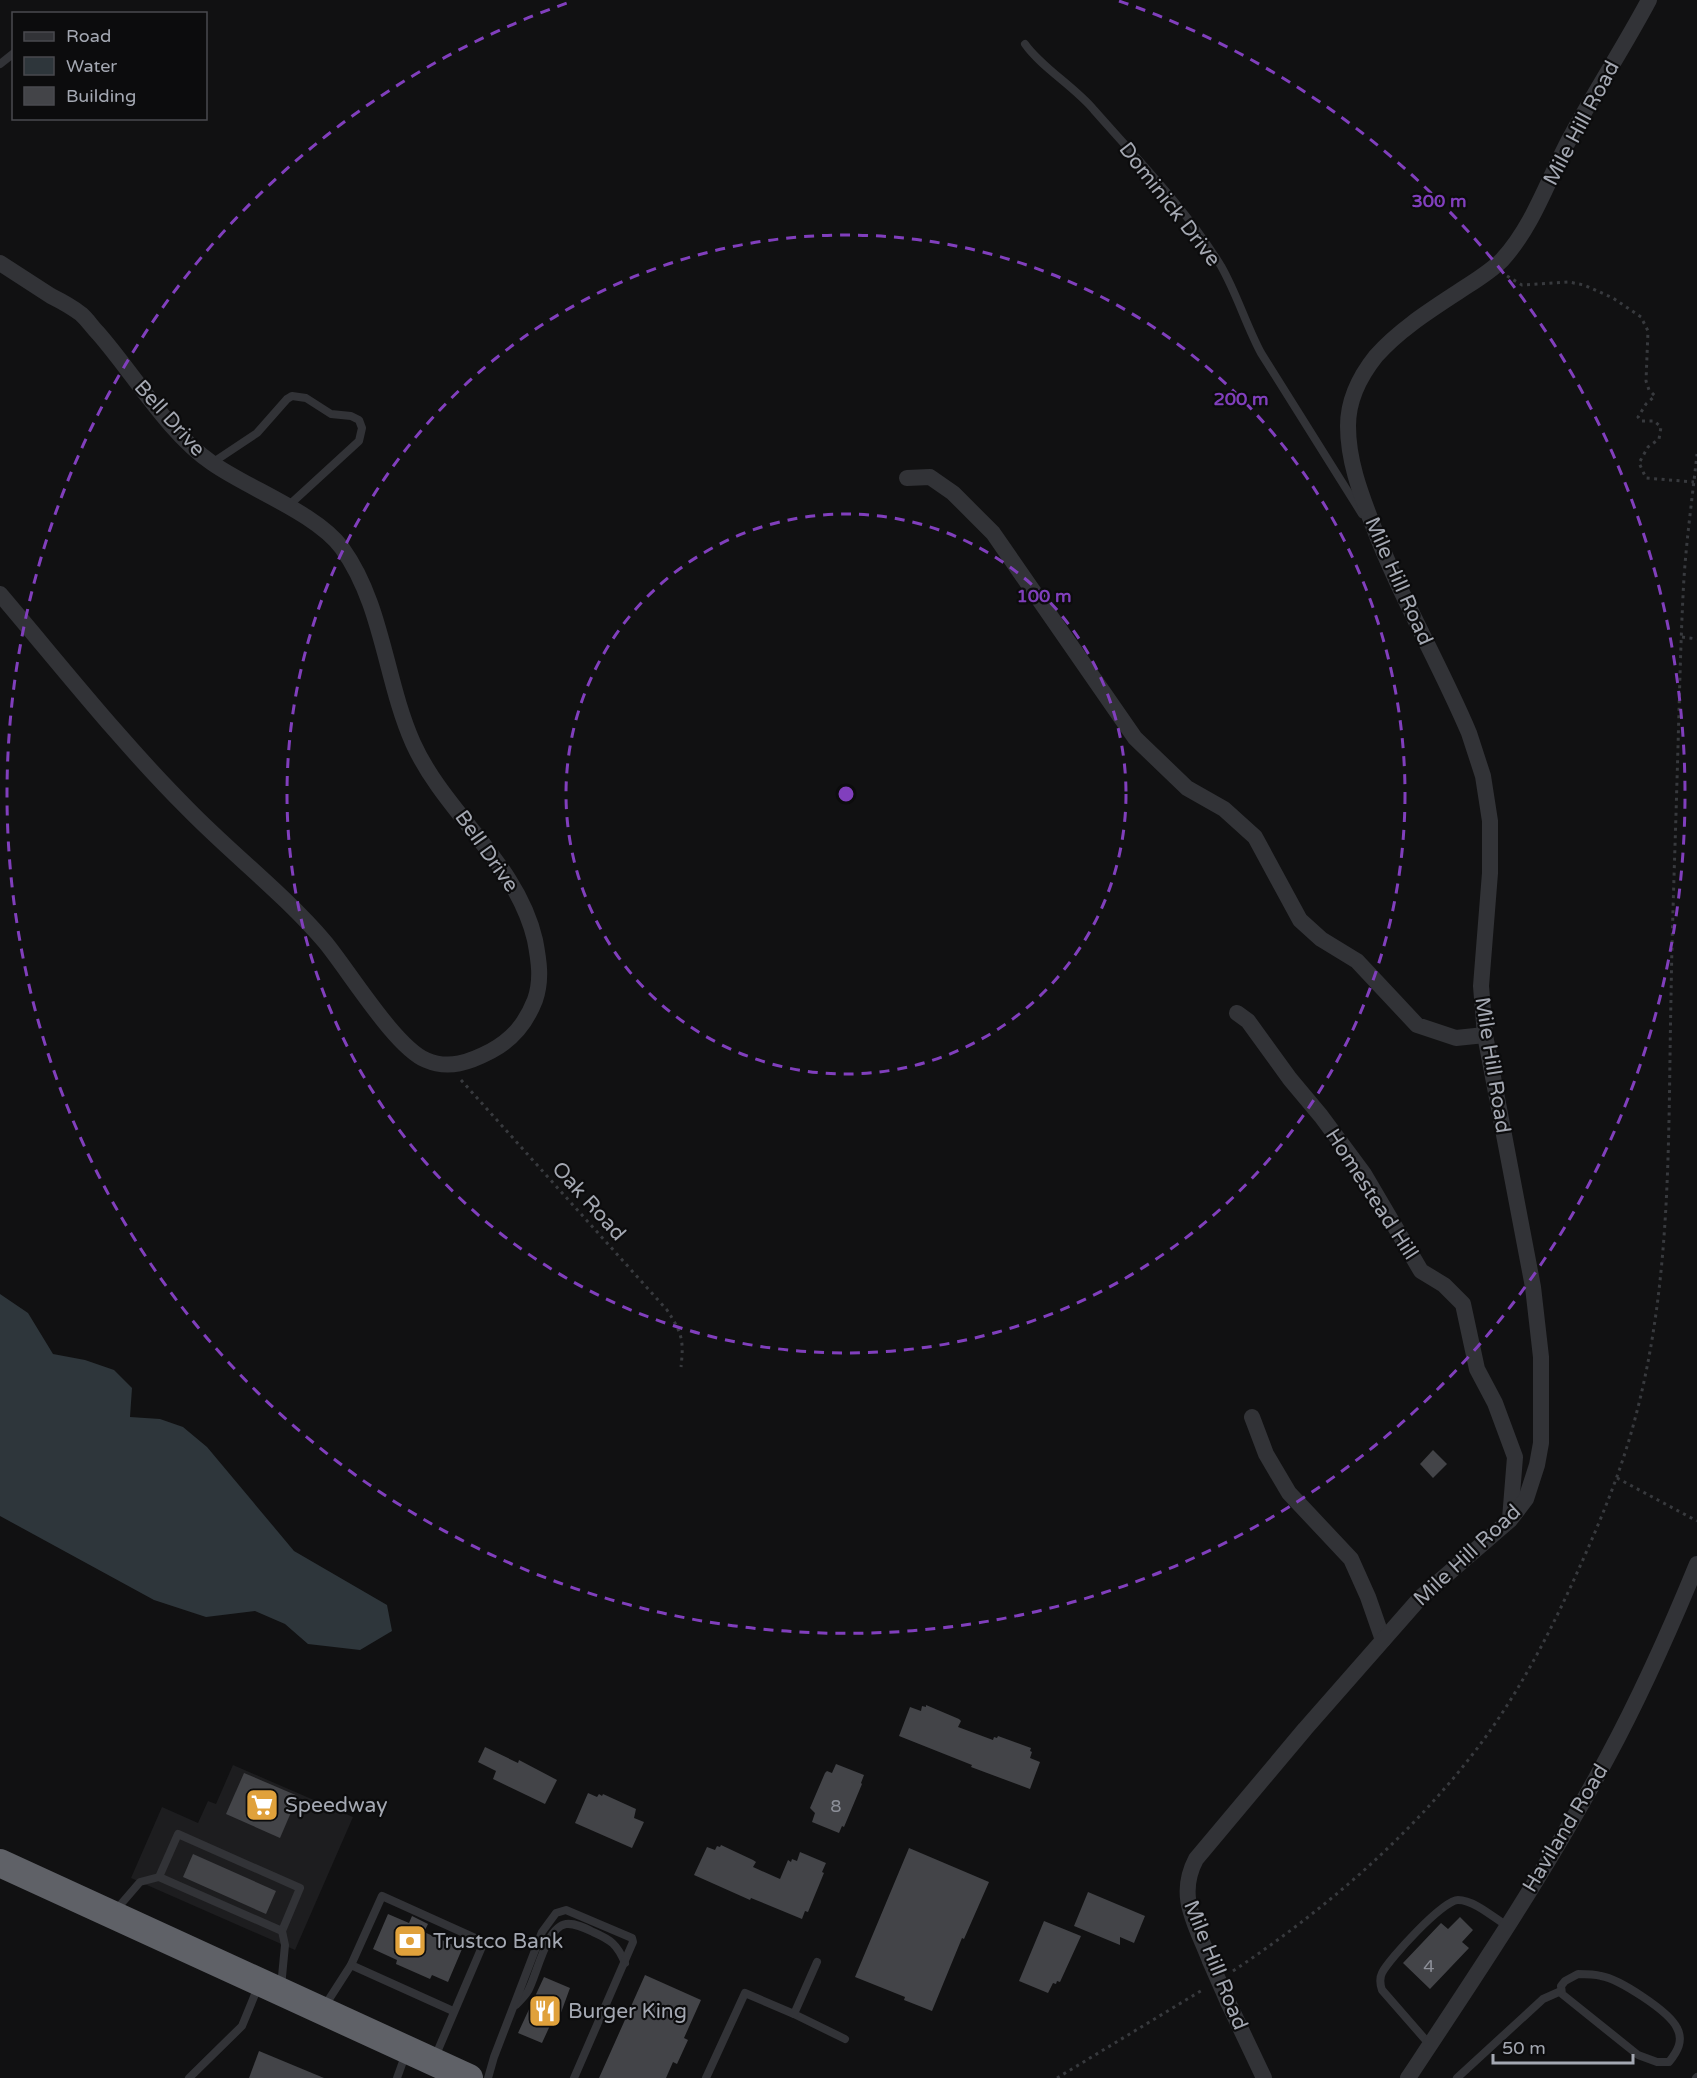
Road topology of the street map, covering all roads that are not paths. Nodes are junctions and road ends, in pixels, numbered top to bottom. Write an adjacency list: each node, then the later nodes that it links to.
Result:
1 (1649, 0): 9 (street, Mile Hill Road)
2 (1025, 44): 9 (lane, Dominick Drive)
3 (12, 54): 4 (lane)
4 (0, 64)
5 (0, 263): 6 (street, Bell Drive)
6 (212, 463): 8 (street, Bell Drive); 8 (lane)
7 (907, 478): 12 (street)
8 (287, 507): 10 (street, Bell Drive)
9 (1378, 540): 12 (street, Mile Hill Road)
10 (0, 594)
11 (1237, 1013): 14 (street, Homestead Hill)
12 (1485, 1035): 14 (street, Mile Hill Road)
13 (1252, 1417): 16 (street)
14 (1510, 1520): 16 (street, Mile Hill Road)
15 (1697, 1564): 20 (street, Haviland Road)
16 (1383, 1640): 40 (street, Mile Hill Road, bridge)
17 (0, 1863): 19 (highway)
18 (159, 1877): 19 (lane); 21 (lane); 21 (lane)
19 (113, 1914): 25 (highway)
20 (1506, 1926): 32 (street, Haviland Road); 32 (lane)
21 (282, 1931): 25 (lane)
22 (625, 1962): 27 (lane); 27 (lane); 38 (lane)
23 (817, 1962): 30 (lane)
24 (351, 1965): 28 (lane); 29 (lane); 29 (lane)
25 (271, 1986): 28 (highway); 34 (lane)
26 (1561, 1991): 26 (lane); 42 (lane)
27 (512, 2009): 37 (lane)
28 (322, 2010): 33 (highway)
29 (453, 2011): 33 (lane)
30 (794, 2014): 31 (lane); 39 (lane)
31 (845, 2038)
32 (1430, 2045): 41 (street, Haviland Road)
33 (420, 2055): 35 (lane); 36 (highway)
34 (189, 2078)
35 (397, 2078)
36 (469, 2078)
37 (488, 2078)
38 (574, 2078)
39 (706, 2078)
40 (1264, 2078)
41 (1408, 2078)
42 (1457, 2078)

